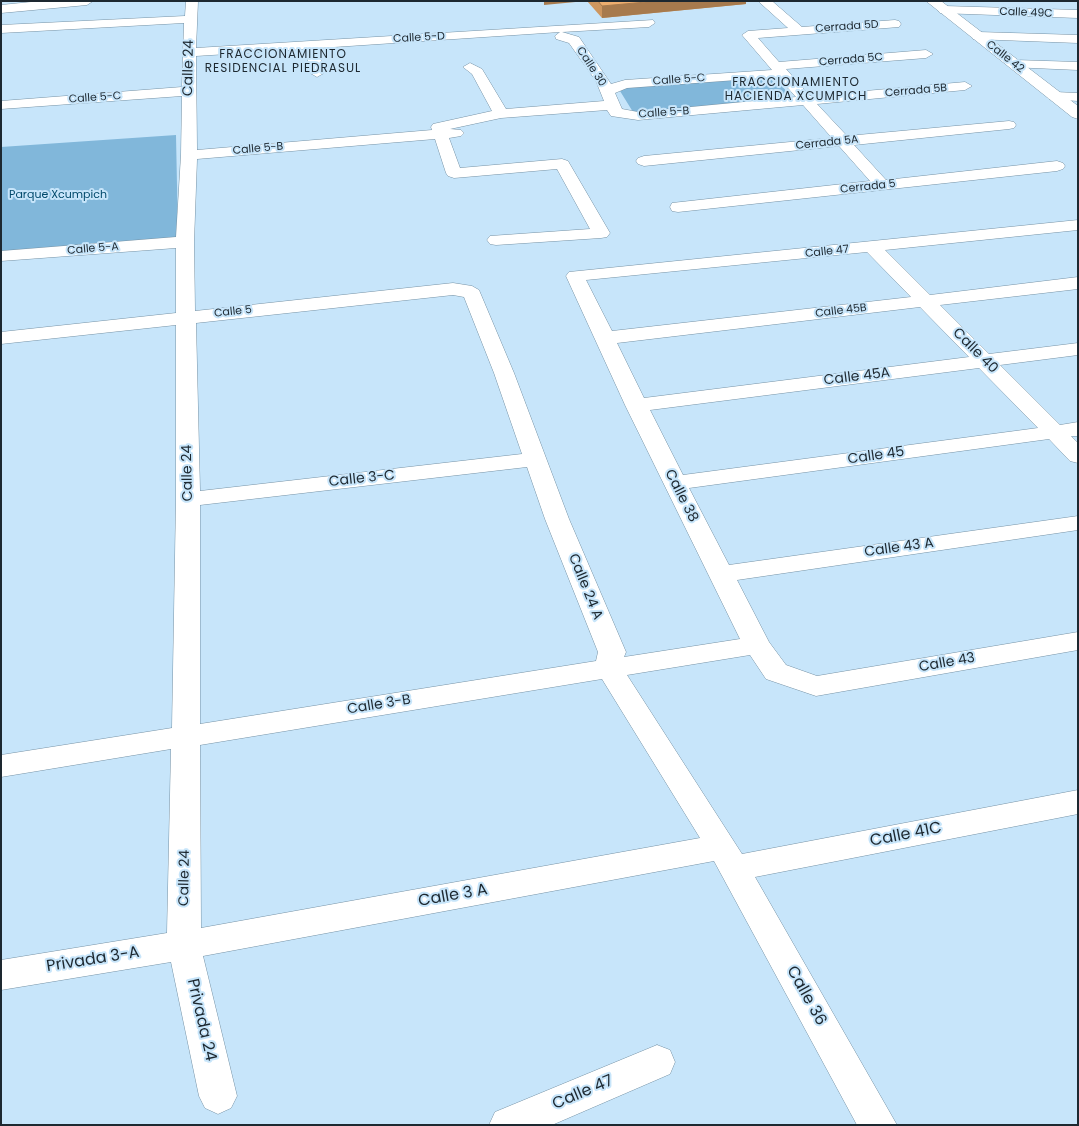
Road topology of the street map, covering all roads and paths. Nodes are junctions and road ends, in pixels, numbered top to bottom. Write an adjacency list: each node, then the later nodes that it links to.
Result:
1 (44, 1): 5 (street)
2 (87, 1): 7 (street)
3 (192, 1): 9 (street, Calle 24)
4 (764, 1): 13 (street)
5 (1, 5)
6 (938, 6): 8 (street, Calle 49C); 15 (street, Calle 42)
7 (1, 9)
8 (1078, 14)
9 (190, 19): 12 (street); 18 (street, Calle 24)
10 (649, 23): 17 (street, Calle 5-D)
11 (895, 24): 13 (street, Cerrada 5D)
12 (1, 29)
13 (799, 31): 23 (street, Cerrada 5D)
14 (561, 36): 27 (street, Calle 30)
15 (978, 36): 16 (street); 20 (street, Calle 42)
16 (1078, 39)
17 (312, 44): 18 (street, Calle 5-D); 24 (street)
18 (189, 52): 26 (street, Calle 24)
19 (926, 54): 23 (street, Cerrada 5C)
20 (1015, 64): 21 (street); 28 (street, Calle 42)
21 (1078, 66)
22 (470, 67): 33 (street)
23 (779, 69): 27 (street, Calle 5-C); 30 (street)
24 (317, 73)
25 (965, 86): 30 (street, Cerrada 5B)
26 (188, 91): 31 (street, Calle 5-C); 38 (street, Calle 24)
27 (607, 91): 32 (street, Calle 30)
28 (1054, 96): 29 (street); 34 (street, Calle 42)
29 (1078, 97)
30 (807, 101): 32 (street, Calle 5-B); 37 (street)
31 (1, 105)
32 (613, 105): 33 (street)
33 (501, 114): 36 (street, Calle 5-B)
34 (1078, 114)
35 (1009, 126): 37 (street, Cerrada 5A)
36 (439, 131): 38 (street, Calle 5-B); 44 (street)
37 (843, 142): 39 (street, Cerrada 5A); 41 (street)
38 (189, 152): 45 (street, Calle 24)
39 (644, 161)
40 (1057, 166): 41 (street, Cerrada 5)
41 (882, 185): 42 (street, Cerrada 5)
42 (678, 207)
43 (1078, 225): 46 (street, Calle 47)
44 (496, 240)
45 (185, 242): 47 (street, Calle 5-A); 52 (street, Calle 24)
46 (872, 247): 48 (street, Calle 47); 51 (street, Calle 40)
47 (1, 256)
48 (575, 276): 54 (street, Calle 38)
49 (1078, 283): 51 (street, Calle 45B)
50 (465, 290): 52 (street, Calle 5); 61 (street, Calle 24 A)
51 (925, 301): 54 (street, Calle 45B); 56 (street, Calle 40)
52 (186, 317): 53 (street, Calle 5); 63 (street, Calle 24)
53 (1, 338)
54 (604, 338): 57 (street, Calle 38)
55 (1078, 349): 56 (street, Calle 45A)
56 (985, 361): 57 (street, Calle 45A); 59 (street, Calle 40)
57 (636, 405): 62 (street, Calle 38)
58 (1078, 429): 59 (street, Calle 45)
59 (1055, 432): 60 (street, Calle 40); 62 (street, Calle 45)
60 (1078, 456)
61 (536, 459): 63 (street, Calle 3-C); 68 (street, Calle 24 A)
62 (675, 484): 65 (street, Calle 38)
63 (188, 499): 70 (street, Calle 24)
64 (1078, 523): 65 (street, Calle 43 A)
65 (721, 574): 67 (street, Calle 38)
66 (1078, 641): 69 (street, Calle 43)
67 (757, 645): 68 (street, Calle 3-B); 69 (street, Calle 38)
68 (608, 667): 70 (street, Calle 3-B); 73 (street)
69 (816, 686)
70 (186, 738): 71 (street, Calle 3-B); 74 (street, Calle 24)
71 (1, 766)
72 (1078, 802): 73 (street, Calle 41C)
73 (728, 858): 74 (street, Calle 3 A); 79 (street, Calle 36)
74 (184, 945): 75 (street, Privada 3-A); 77 (street, Privada 24)
75 (1, 974)
76 (657, 1062): 78 (street, Calle 47)
77 (218, 1096)
78 (508, 1125)
79 (878, 1125)

